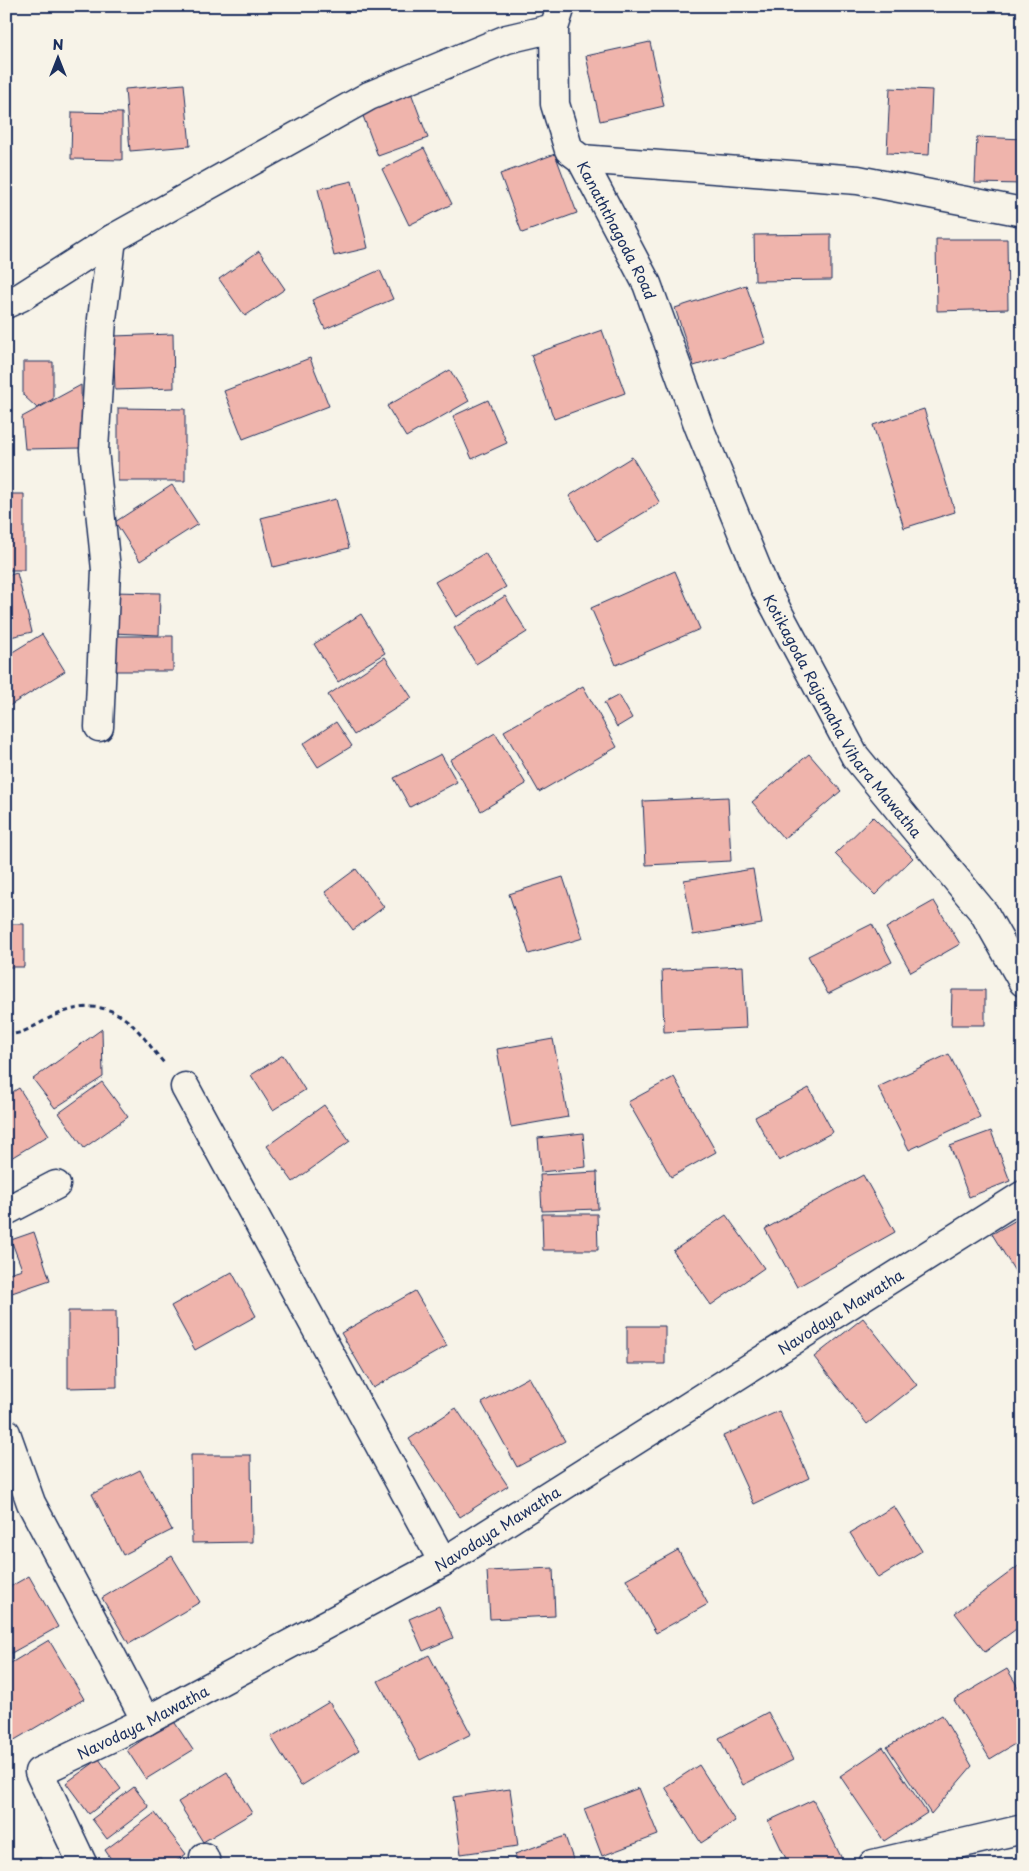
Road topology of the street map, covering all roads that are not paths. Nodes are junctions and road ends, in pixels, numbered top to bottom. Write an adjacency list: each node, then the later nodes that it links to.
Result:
1 (558, 17): 2 (street, Kanaththagoda Road); 4 (street)
2 (581, 159): 3 (street); 6 (street, Kanaththagoda Road)
3 (1023, 212)
4 (112, 239): 5 (street); 7 (street)
5 (6, 304)
6 (699, 427): 8 (street, Kotikagoda Rajamaha Vihara Mawatha)
7 (99, 727)
8 (1023, 982)
9 (185, 1087): 14 (street)
10 (56, 1185): 12 (street)
11 (1023, 1195): 14 (street, Navodaya Mawatha)
12 (6, 1210)
13 (6, 1433): 15 (street)
14 (443, 1562): 15 (street, Navodaya Mawatha)
15 (146, 1721): 18 (street, Navodaya Mawatha)
16 (1023, 1829): 17 (street)
17 (874, 1864)
18 (83, 1865)

